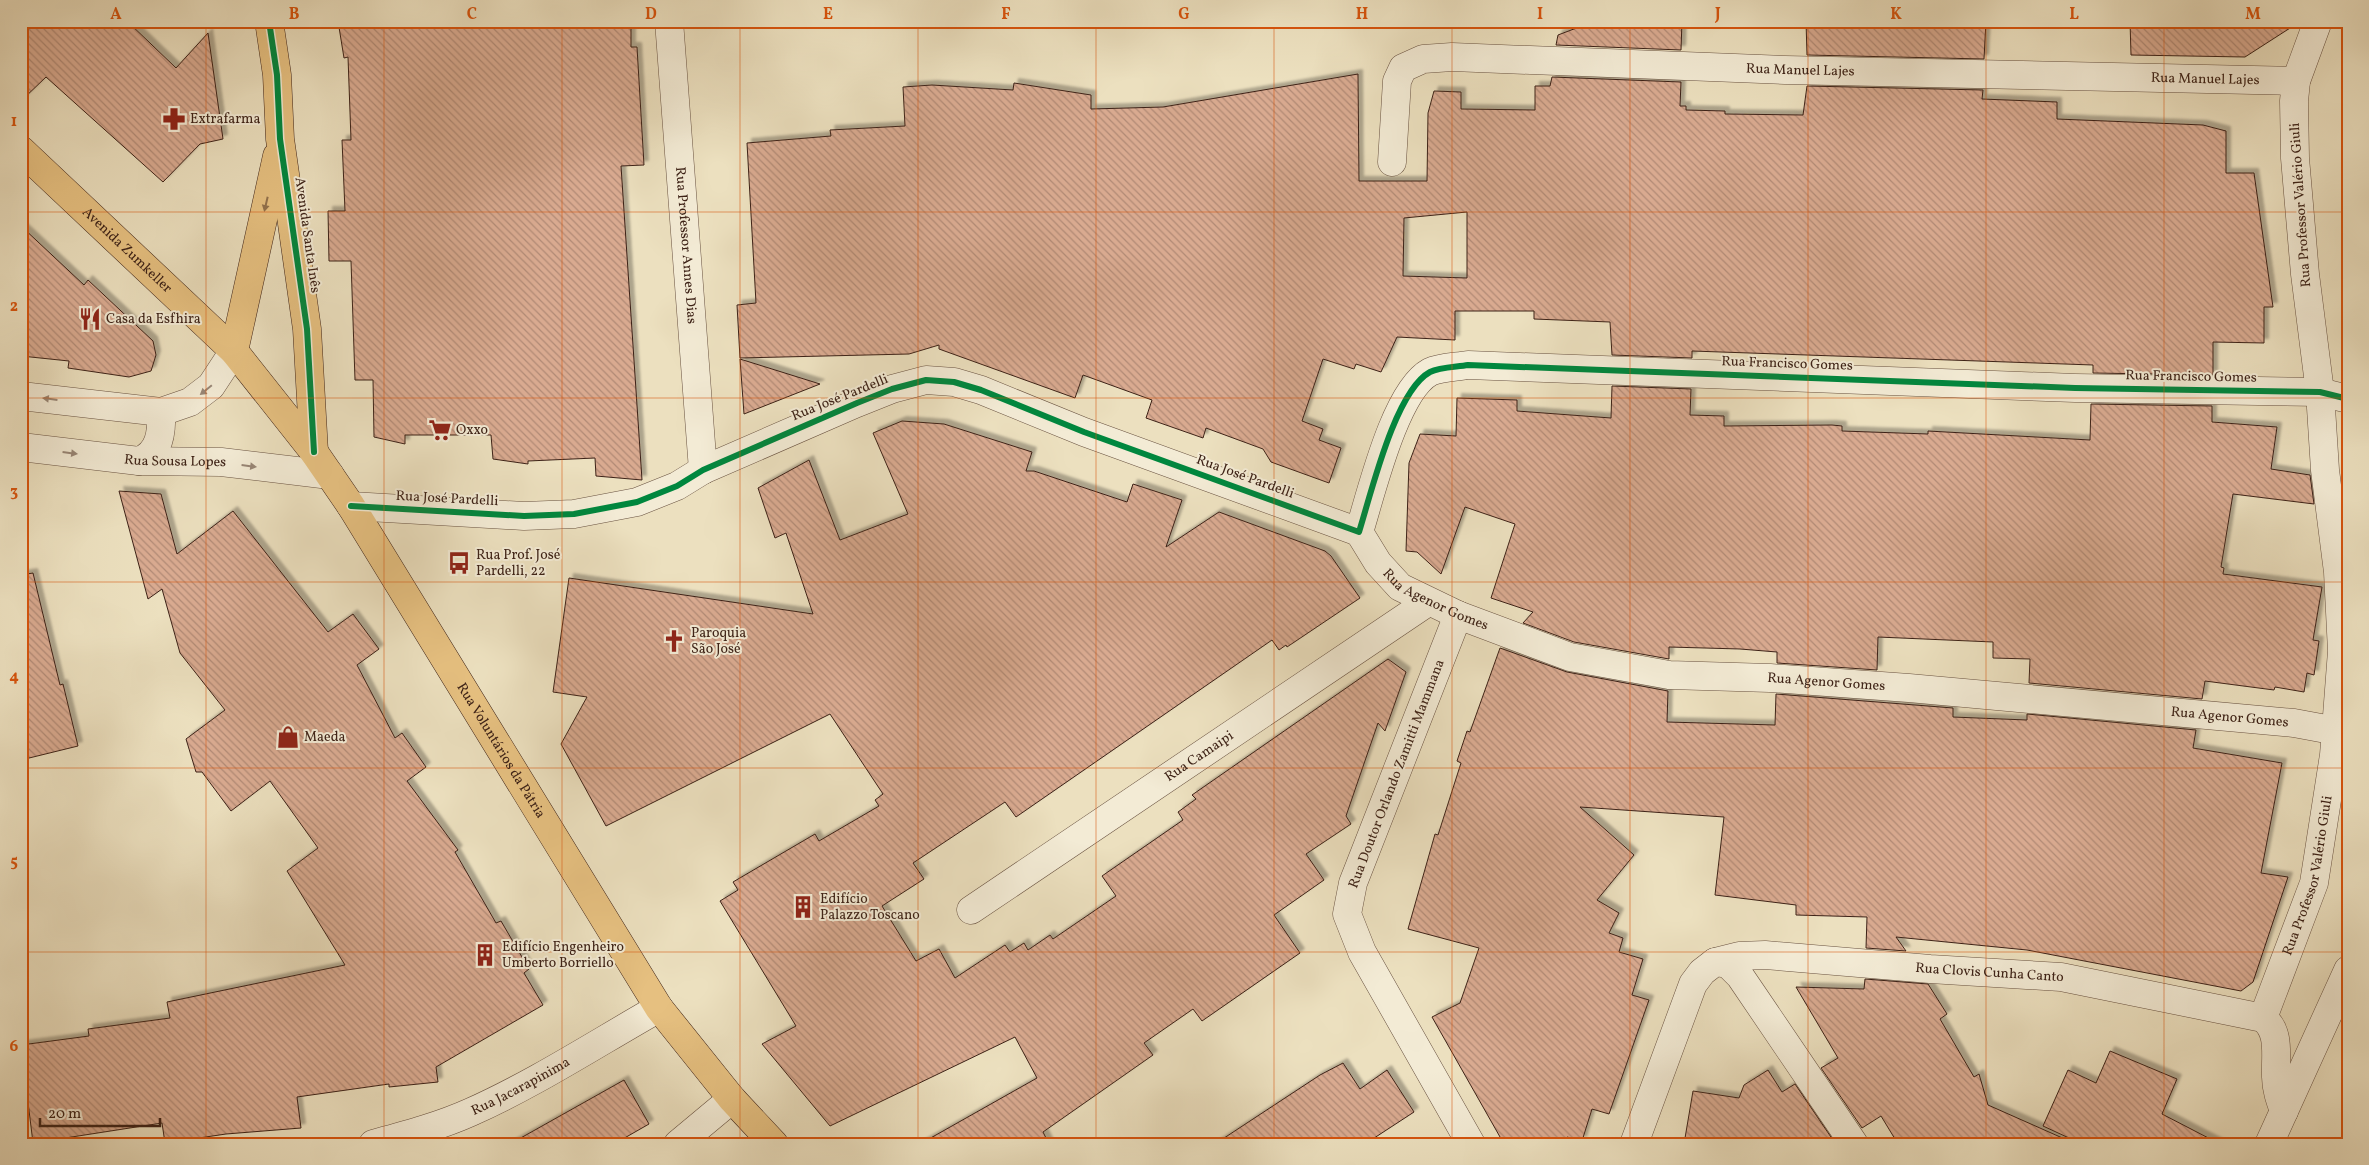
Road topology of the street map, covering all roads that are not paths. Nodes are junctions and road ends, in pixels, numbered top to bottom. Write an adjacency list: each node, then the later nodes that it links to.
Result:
1 (268, 21): 5 (main road, Avenida Santa Inês)
2 (2318, 21): 4 (street, Rua Professor Valério Giuli)
3 (671, 22): 16 (street, Rua Professor Annes Dias)
4 (2296, 81): 7 (street, Rua Manuel Lajes); 9 (street, Rua Professor Valério Giuli)
5 (280, 139): 8 (main road, Avenida Santa Inês, one-way to 8); 14 (main road, Avenida Santa Inês)
6 (21, 150): 8 (main road, Avenida Zumkeller)
7 (1392, 162)
8 (234, 351): 12 (street, one-way to 12); 14 (main road, Rua Voluntários da Pátria)
9 (2320, 392): 11 (street); 19 (street, Rua Francisco Gomes); 22 (street, Rua Professor Valério Giuli)
10 (21, 396): 12 (street, one-way to 10)
11 (2348, 399)
12 (161, 412): 15 (street)
13 (21, 447): 15 (street, Rua Sousa Lopes, one-way to 15)
14 (314, 452): 17 (main road, Rua Voluntários da Pátria)
15 (139, 461): 17 (street, Rua Sousa Lopes, one-way to 17)
16 (704, 470): 18 (street, Rua José Pardelli); 19 (street, Rua José Pardelli)
17 (330, 475): 18 (main road, Rua Voluntários da Pátria)
18 (350, 506): 26 (main road, Rua Voluntários da Pátria)
19 (1359, 532): 20 (street, Rua Agenor Gomes)
20 (1428, 602): 21 (street, Rua Agenor Gomes); 23 (street, Rua Camaipi)
21 (1458, 615): 22 (street, Rua Agenor Gomes); 33 (street, Rua Doutor Orlando Zamitti Mammana)
22 (2337, 731): 27 (street, Rua Professor Valério Giuli)
23 (971, 910)
24 (1715, 962): 27 (street, Rua Clovis Cunha Canto); 34 (street); 35 (street)
25 (2348, 970): 29 (street)
26 (659, 1008): 28 (main road, Rua Voluntários da Pátria); 30 (street, Rua Jacarapinima)
27 (2262, 1018): 29 (street)
28 (732, 1099): 31 (street); 32 (main road, Rua Voluntários da Pátria)
29 (2284, 1111): 36 (street)
30 (373, 1144)
31 (678, 1144)
32 (774, 1144)
33 (1471, 1144)
34 (1634, 1144)
35 (1854, 1144)
36 (2269, 1144)

